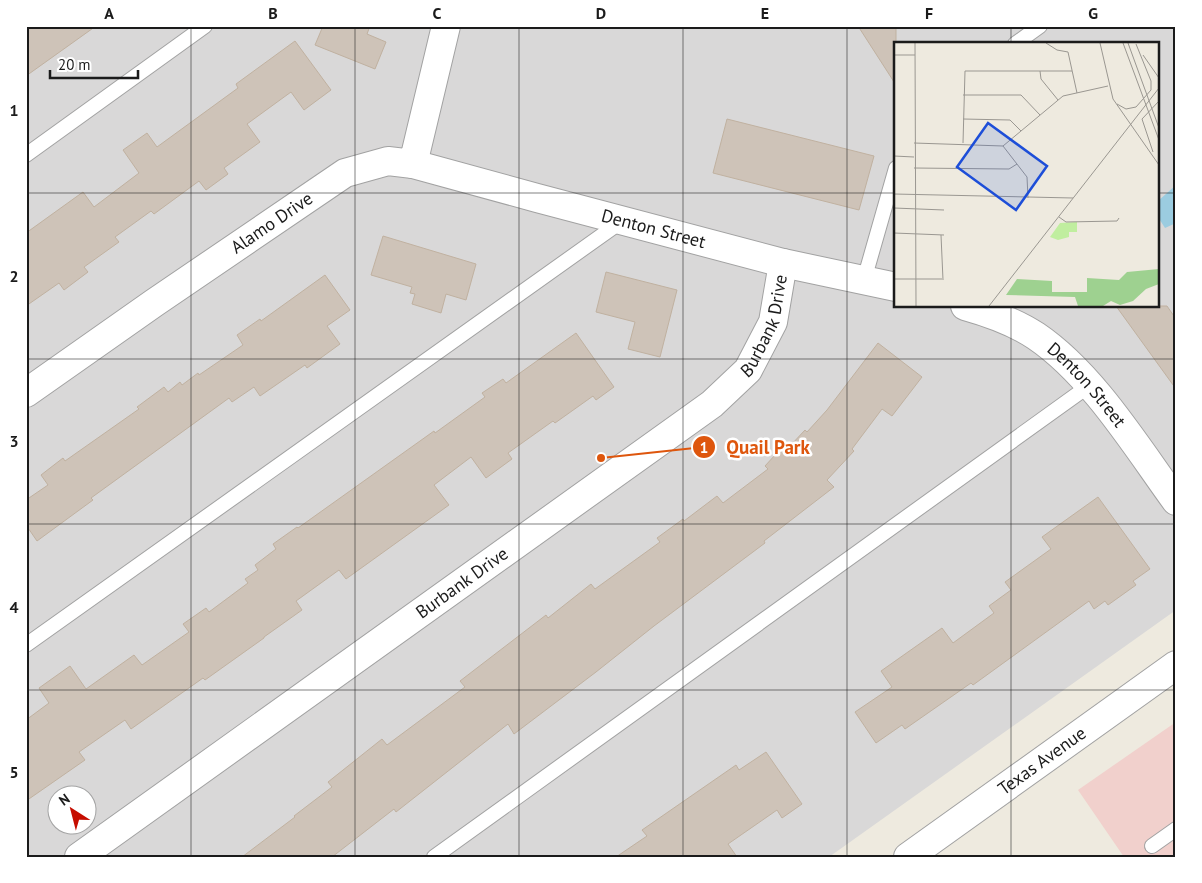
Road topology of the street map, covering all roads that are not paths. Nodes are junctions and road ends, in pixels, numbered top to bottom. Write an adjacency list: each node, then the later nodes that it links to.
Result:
1 (205, 26): 5 (lane)
2 (446, 26): 6 (street)
3 (1040, 26): 4 (lane)
4 (1018, 42)
5 (26, 155)
6 (413, 164): 8 (street, Denton Street); 14 (street, Alamo Drive)
7 (894, 175): 10 (lane)
8 (623, 220): 9 (street, Denton Street); 16 (lane)
9 (783, 262): 10 (street, Denton Street); 20 (street, Burbank Drive)
10 (864, 280): 11 (street, Denton Street)
11 (894, 287)
12 (973, 308): 13 (street, Denton Street)
13 (1090, 385): 15 (street, Denton Street); 21 (lane)
14 (26, 393)
15 (1176, 501)
16 (26, 645)
17 (1176, 664): 22 (street, Texas Avenue)
18 (1176, 829): 19 (lane)
19 (1152, 846)
20 (79, 857)
21 (434, 857)
22 (908, 857)

